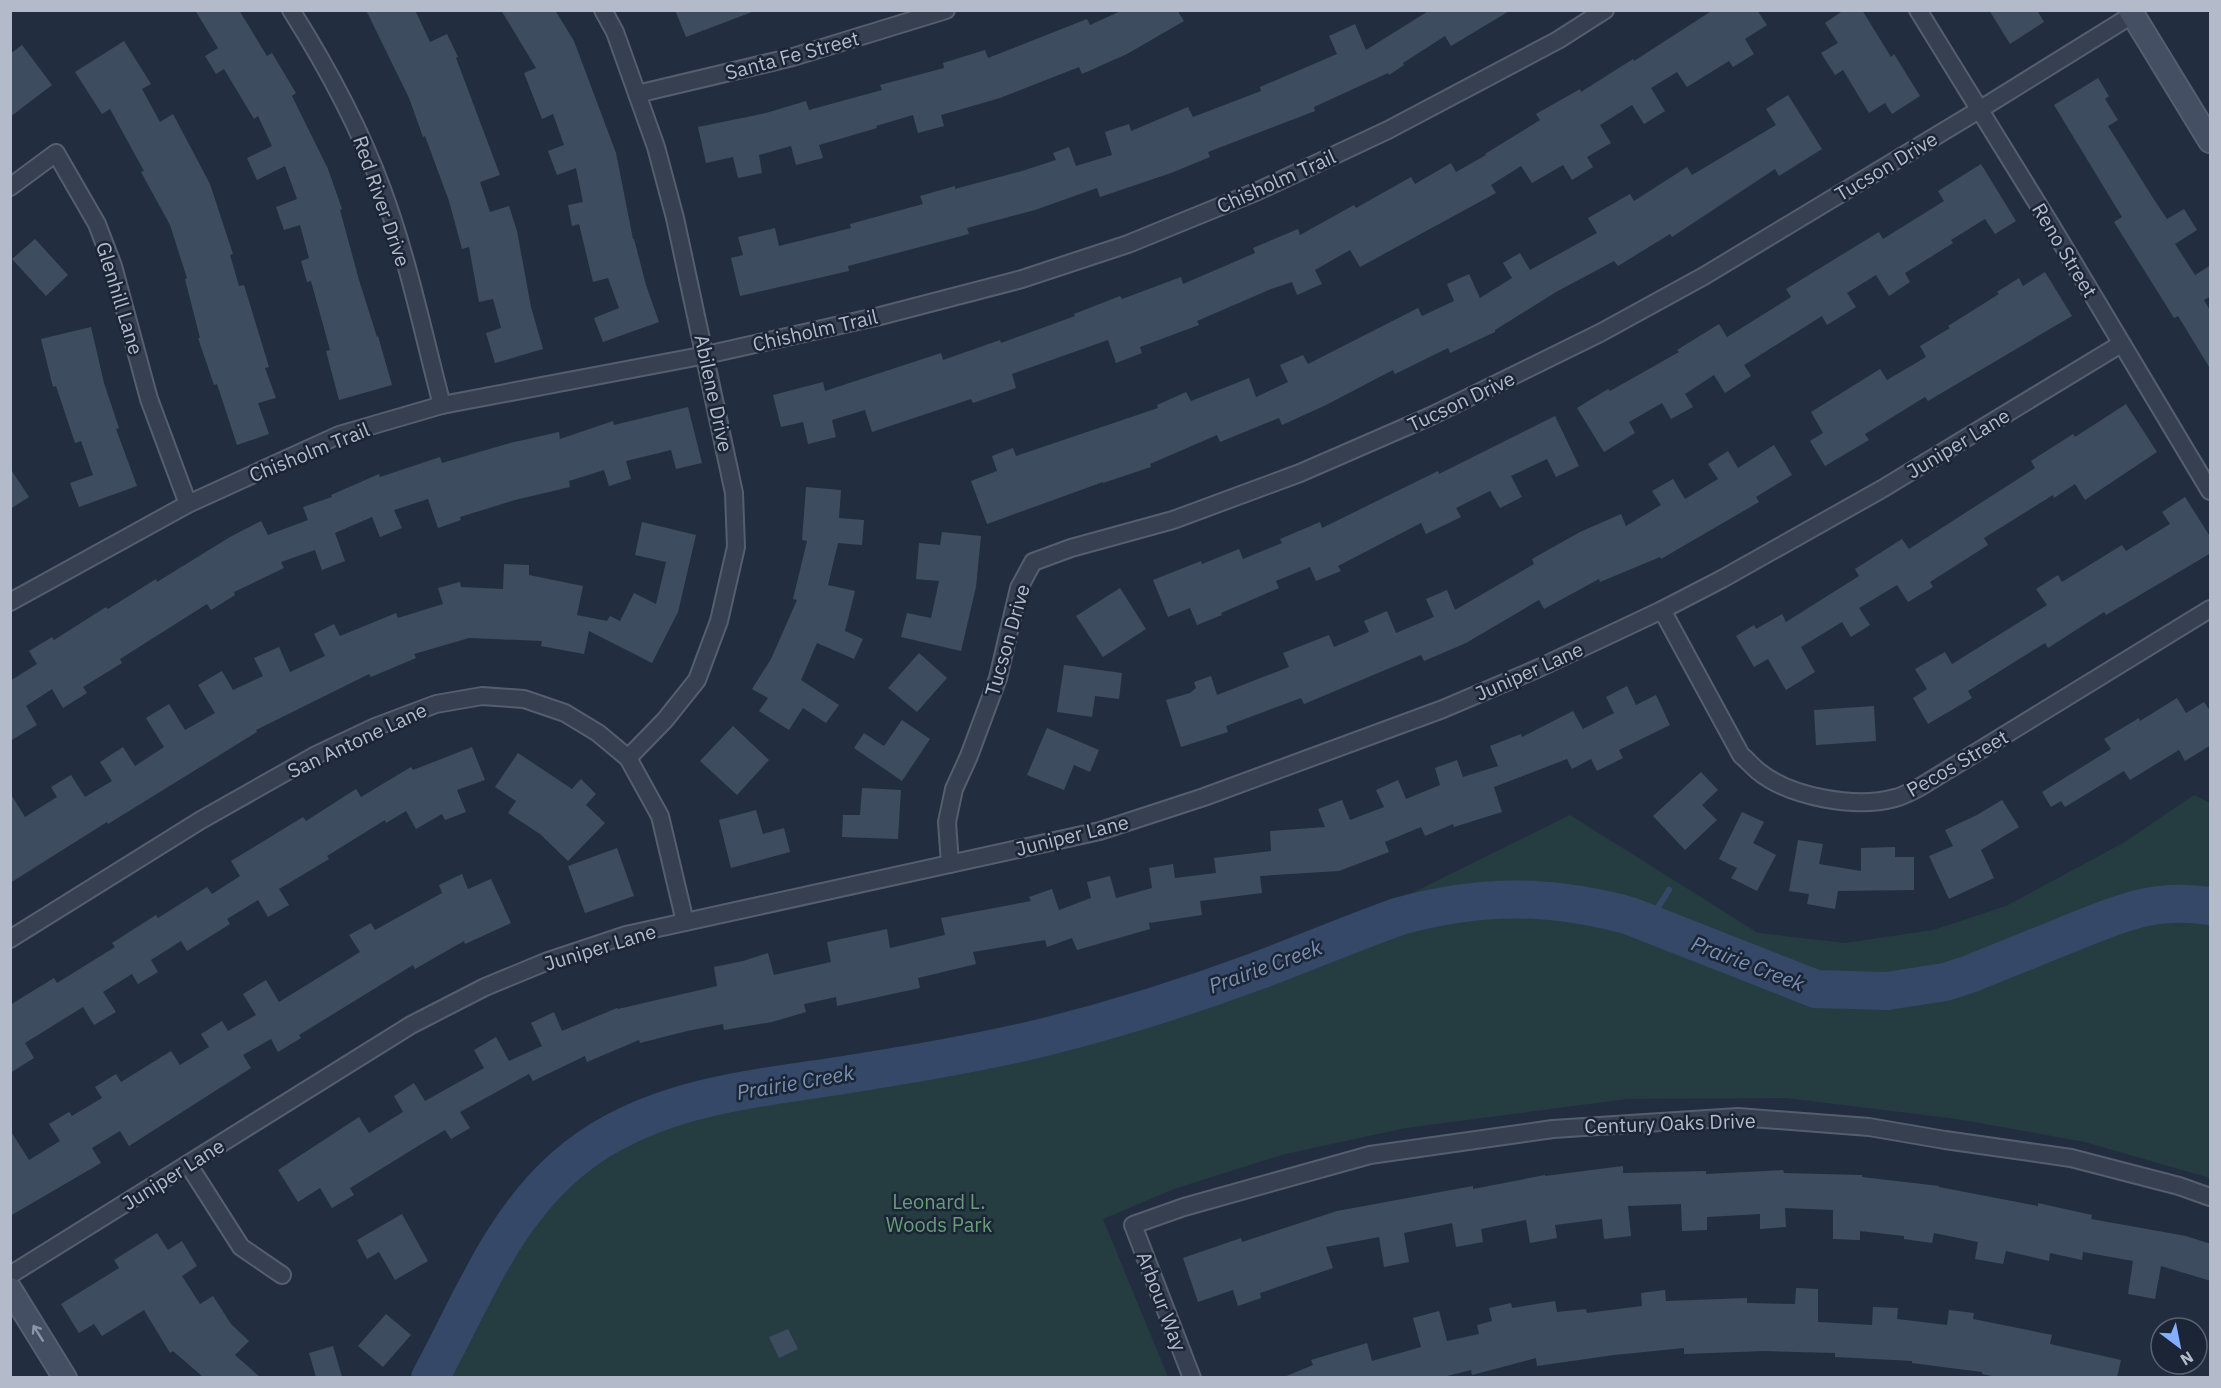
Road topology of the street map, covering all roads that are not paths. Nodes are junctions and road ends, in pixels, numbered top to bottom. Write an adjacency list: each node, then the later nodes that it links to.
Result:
1 (291, 10): 13 (street, Red River Drive)
2 (603, 10): 7 (street, Abilene Drive)
3 (946, 10): 7 (street, Santa Fe Street)
4 (1918, 10): 8 (street, Reno Street)
5 (1598, 12): 12 (street, Chisholm Trail)
6 (2131, 13): 8 (street, Tucson Drive); 9 (street)
7 (637, 94): 12 (street, Abilene Drive)
8 (1979, 110): 11 (street, Reno Street); 20 (street, Tucson Drive)
9 (2211, 141)
10 (10, 188): 15 (street, Glenhill Lane)
11 (2121, 344): 14 (street, Reno Street); 18 (street, Juniper Lane)
12 (706, 355): 13 (street, Chisholm Trail); 19 (street, Abilene Drive)
13 (442, 405): 15 (street, Chisholm Trail)
14 (2211, 491)
15 (188, 504): 16 (street, Chisholm Trail)
16 (10, 602)
17 (2211, 609): 18 (street, Pecos Street)
18 (1662, 610): 20 (street, Juniper Lane)
19 (628, 758): 21 (street, San Antone Lane); 22 (street, San Antone Lane)
20 (950, 864): 21 (street, Juniper Lane)
21 (685, 922): 23 (street, Juniper Lane)
22 (10, 939)
23 (188, 1164): 26 (street, Juniper Lane); 27 (street)
24 (2211, 1197): 25 (street, Century Oaks Drive)
25 (1133, 1225): 30 (street, Arbour Way)
26 (10, 1275)
27 (282, 1275)
28 (10, 1289): 29 (street, one-way to 28)
29 (65, 1377)
30 (1192, 1377)

